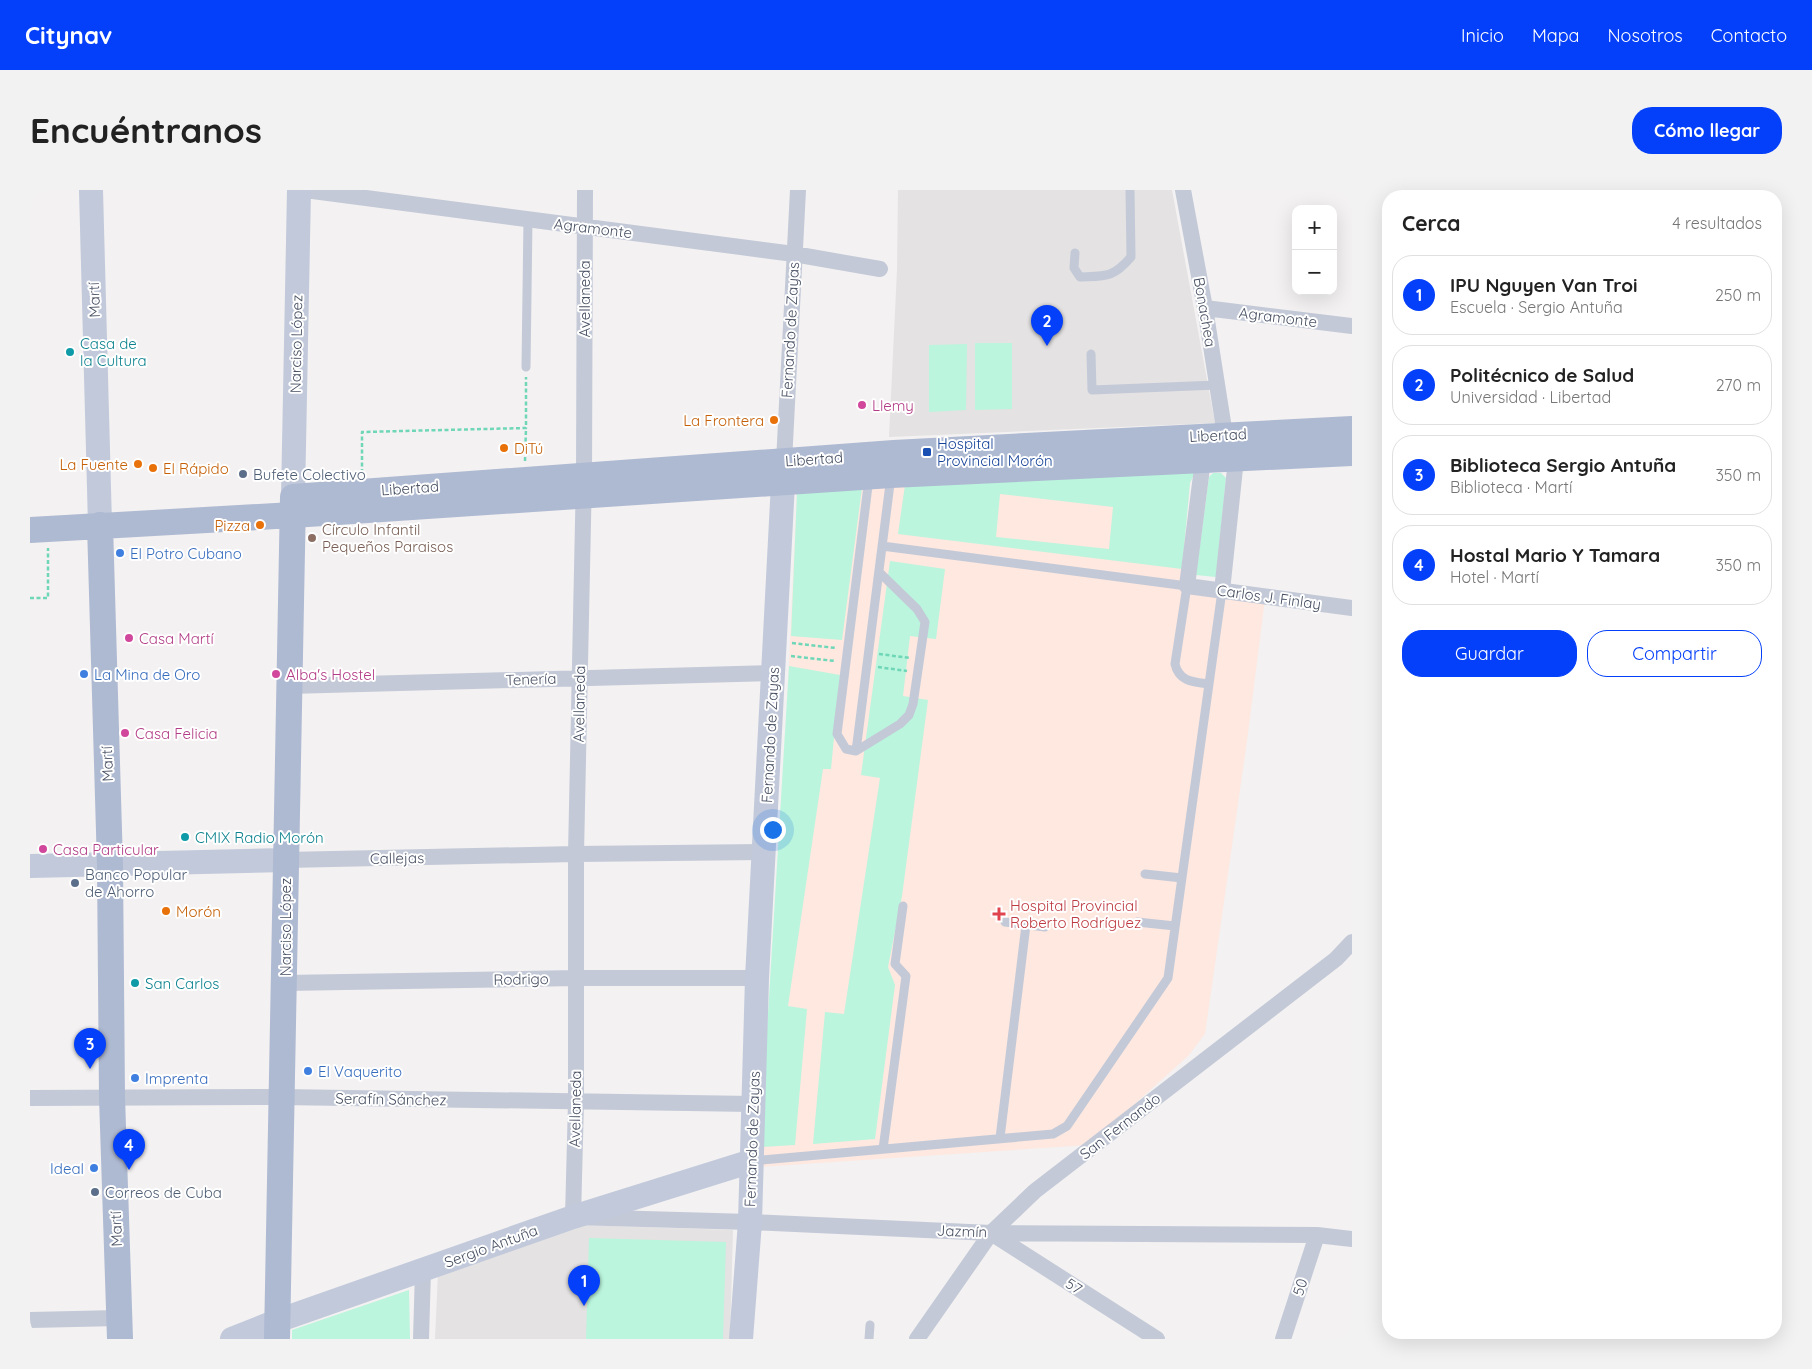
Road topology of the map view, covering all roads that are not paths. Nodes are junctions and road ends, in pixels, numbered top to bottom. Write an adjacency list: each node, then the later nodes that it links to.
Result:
1 (91, 190): 27 (street, Martí)
2 (299, 190): 26 (street, Narciso López)
3 (305, 190): 8 (street, Agramonte)
4 (585, 190): 9 (street, Avellaneda)
5 (798, 190): 11 (street, Fernando de Zayas)
6 (1130, 190): 10 (lane)
7 (1183, 190): 13 (street, Bonachea)
8 (528, 219): 9 (street, Agramonte); 16 (lane)
9 (584, 227): 11 (street, Agramonte); 25 (street, Avellaneda)
10 (1076, 253)
11 (794, 254): 12 (street, Agramonte); 24 (street, Fernando de Zayas)
12 (880, 269)
13 (1205, 308): 14 (street, Agramonte); 17 (street, Bonachea)
14 (1352, 326)
15 (1091, 354): 17 (lane)
16 (526, 367)
17 (1217, 385): 19 (street, Bonachea)
18 (1352, 429): 19 (main road, Libertad)
19 (1226, 435): 21 (street, Bonachea); 22 (street); 23 (main road, Libertad)
20 (1352, 453): 21 (main road, Libertad)
21 (1236, 459): 22 (main road, Libertad); 32 (street, Bonachea)
22 (1203, 460): 23 (main road, Libertad); 31 (street)
23 (882, 465): 24 (main road, Libertad); 29 (lane); 38 (lane)
24 (783, 472): 25 (main road, Libertad); 34 (street, Fernando de Zayas)
25 (583, 485): 26 (main road, Libertad); 26 (main road, Libertad); 35 (street, Avellaneda)
26 (293, 506): 27 (main road, Libertad); 37 (main road, Narciso López)
27 (100, 525): 28 (main road, Libertad); 43 (main road, Martí)
28 (39, 529)
29 (882, 546): 30 (lane); 31 (lane)
30 (878, 572): 38 (lane); 38 (lane)
31 (1187, 586): 32 (street, Carlos J. Finlay); 36 (lane)
32 (1222, 591): 33 (street, Carlos J. Finlay); 36 (lane)
33 (1352, 608)
34 (774, 673): 35 (street, Tenería); 39 (street, Fernando de Zayas)
35 (580, 677): 37 (street, Tenería); 40 (street, Avellaneda)
36 (1209, 684): 45 (lane)
37 (289, 686): 41 (main road, Narciso López)
38 (856, 750)
39 (764, 852): 40 (street, Callejas); 54 (street, Fernando de Zayas)
40 (576, 854): 41 (street, Callejas); 53 (street, Avellaneda)
41 (285, 860): 43 (street, Callejas); 55 (main road, Narciso López)
42 (30, 866): 43 (street, Callejas)
43 (110, 866): 56 (main road, Martí)
44 (1145, 874): 45 (lane)
45 (1182, 878): 50 (lane)
46 (902, 906): 62 (lane)
47 (1005, 922): 49 (lane)
48 (1137, 922): 50 (lane)
49 (1026, 925): 51 (lane); 61 (lane)
50 (1175, 926): 61 (lane)
51 (1045, 927)
52 (1352, 942): 66 (street, San Fernando)
53 (576, 978): 54 (street, Rodrigo); 55 (street, Rodrigo); 59 (street, Avellaneda)
54 (757, 978): 60 (street, Fernando de Zayas)
55 (284, 983): 57 (main road, Narciso López)
56 (112, 1097): 57 (street, Serafín Sánchez); 58 (street, Serafín Sánchez); 72 (main road, Martí)
57 (281, 1097): 59 (street, Serafín Sánchez); 73 (main road, Narciso López)
58 (30, 1098)
59 (576, 1102): 60 (street, Serafín Sánchez); 64 (street, Avellaneda)
60 (752, 1104): 63 (street, Fernando de Zayas)
61 (1000, 1138): 62 (lane)
62 (883, 1150): 63 (lane)
63 (752, 1161): 64 (street, Sergio Antuña); 65 (street, Fernando de Zayas)
64 (572, 1217): 65 (street, Jazmín); 69 (street, Sergio Antuña)
65 (750, 1222): 66 (street, Jazmín); 76 (street, Fernando de Zayas)
66 (991, 1233): 67 (street, Jazmín); 78 (street, San Fernando); 79 (street, 57)
67 (1316, 1235): 68 (street, Jazmín); 80 (street, 50)
68 (1352, 1239)
69 (423, 1270): 73 (street, Sergio Antuña); 75 (street)
70 (30, 1320): 72 (street)
71 (870, 1325): 77 (lane)
72 (119, 1328)
73 (277, 1330): 74 (street, Sergio Antuña)
74 (232, 1339)
75 (421, 1339)
76 (741, 1339)
77 (869, 1339)
78 (918, 1339)
79 (1157, 1339)
80 (1283, 1339)

